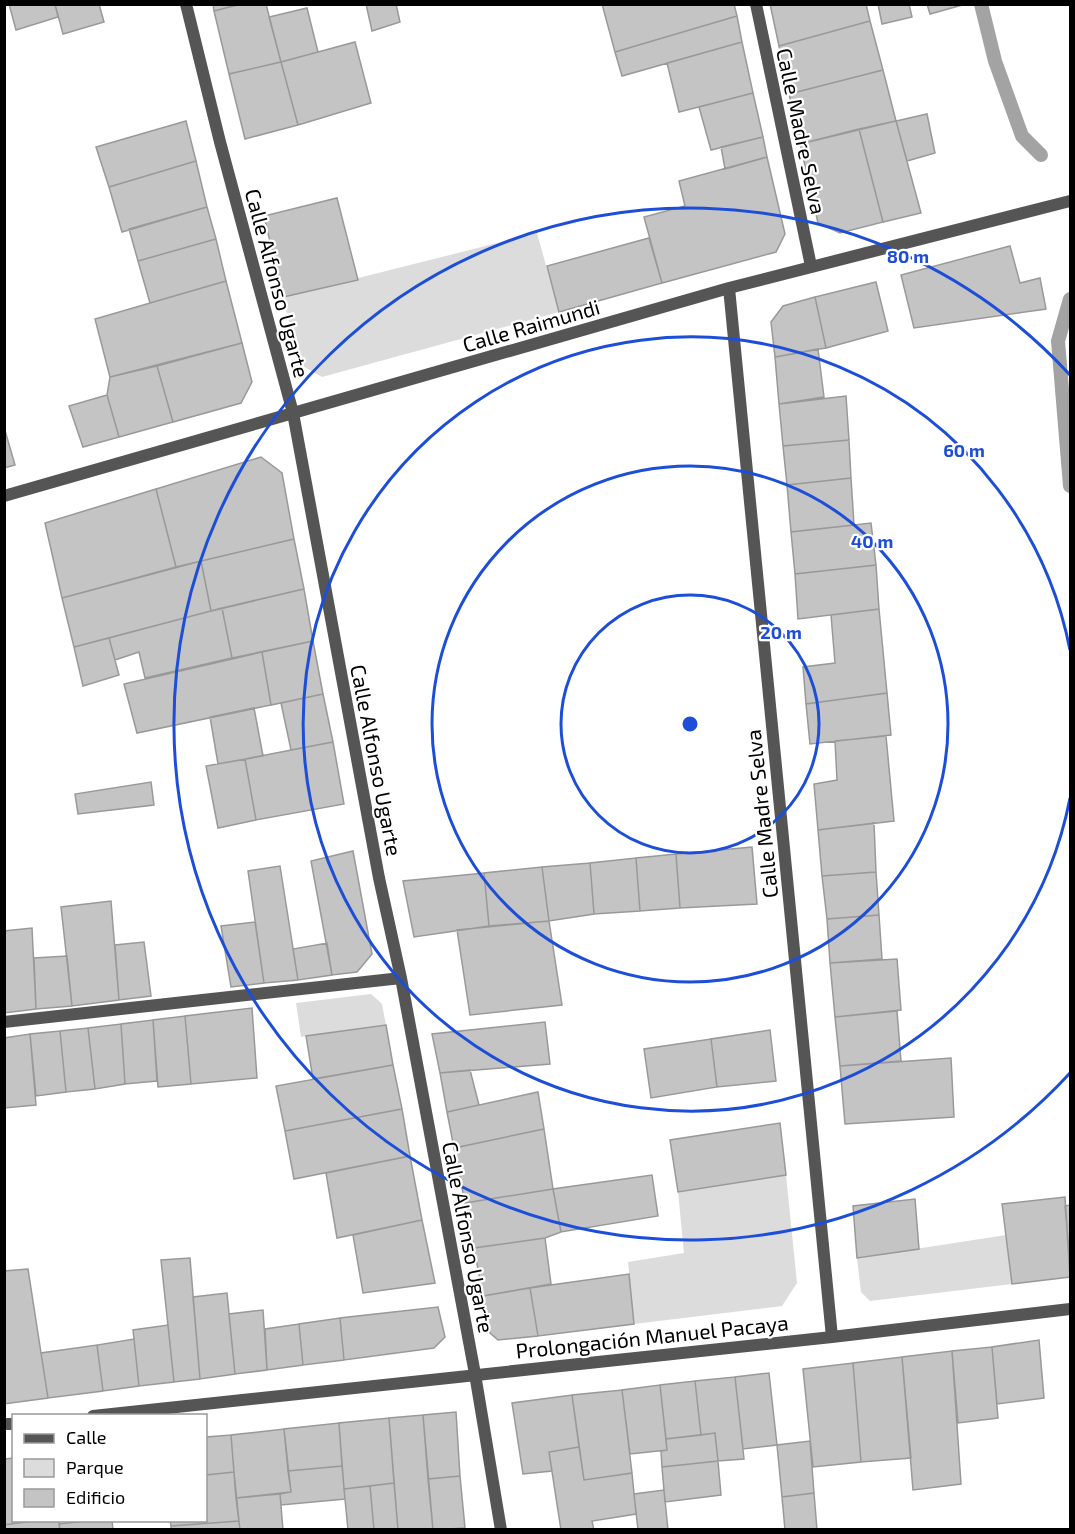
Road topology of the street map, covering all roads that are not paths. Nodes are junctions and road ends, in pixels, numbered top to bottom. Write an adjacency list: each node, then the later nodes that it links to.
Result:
1 (186, 4): 6 (street, Calle Alfonso Ugarte)
2 (756, 4): 4 (street, Calle Madre Selva)
3 (1071, 201): 4 (street, Calle Raimundi)
4 (811, 266): 5 (street, Calle Raimundi)
5 (729, 288): 6 (street, Calle Raimundi); 11 (street, Calle Madre Selva)
6 (293, 413): 7 (street, Calle Raimundi); 8 (street, Calle Alfonso Ugarte)
7 (4, 496)
8 (401, 978): 9 (street); 12 (street, Calle Alfonso Ugarte)
9 (4, 1022)
10 (1071, 1309): 11 (street, Prolongación Manuel Pacaya)
11 (832, 1337): 12 (street, Prolongación Manuel Pacaya)
12 (475, 1374): 13 (street, Prolongación Manuel Pacaya); 14 (street, Calle Alfonso Ugarte)
13 (111, 1414)
14 (501, 1530)

